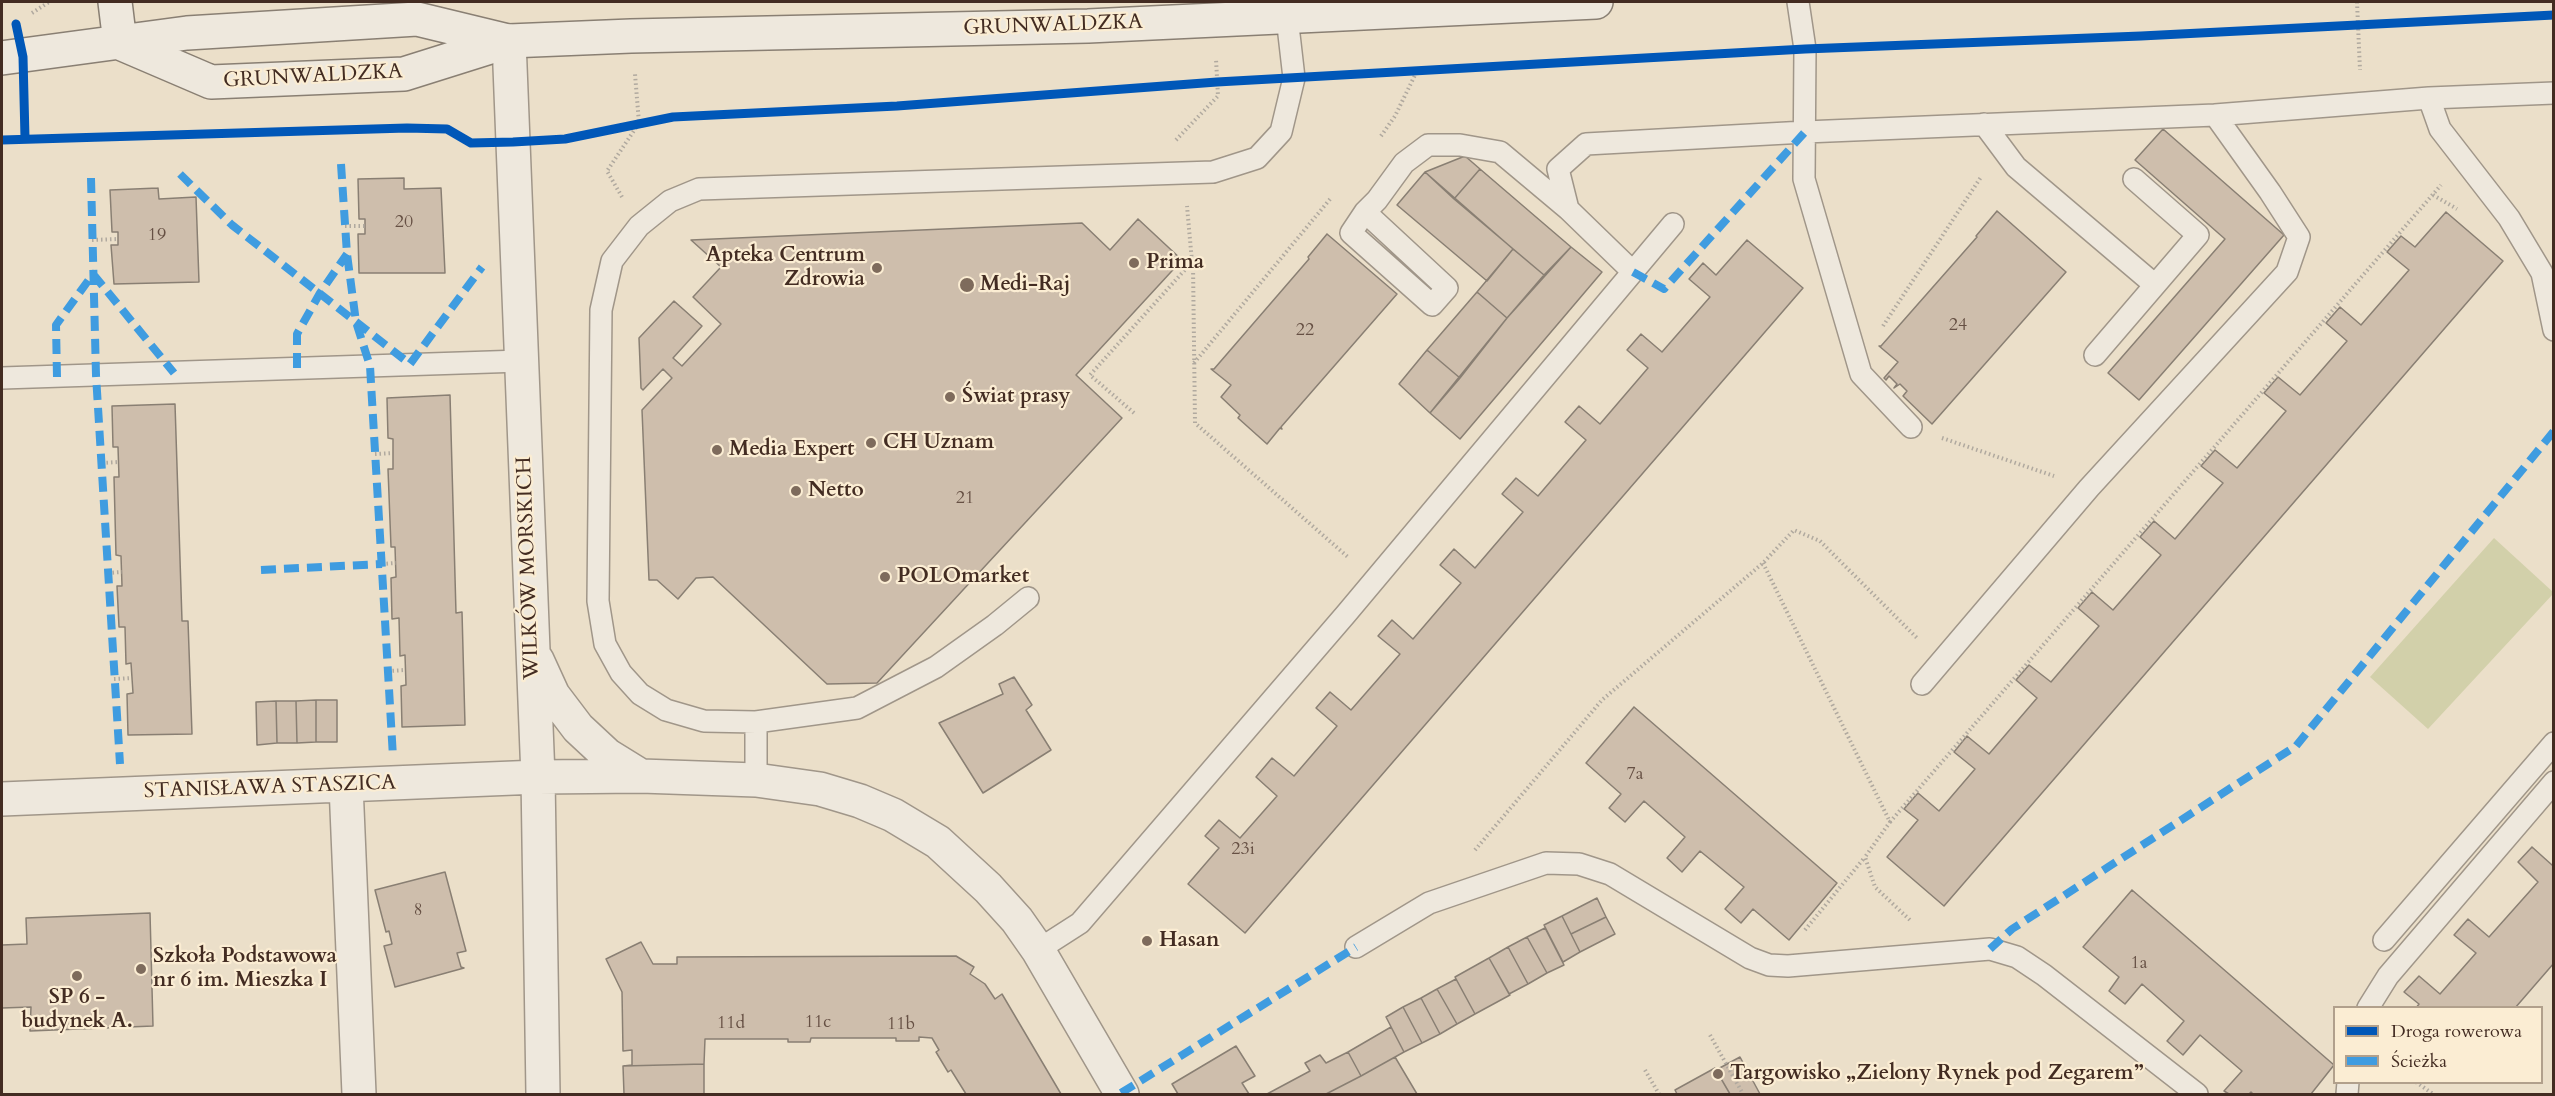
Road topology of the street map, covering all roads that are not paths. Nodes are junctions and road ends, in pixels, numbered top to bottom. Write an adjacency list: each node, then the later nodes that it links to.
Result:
1 (115, 2): 6 (street)
2 (1596, 2): 4 (street, GRUNWALDZKA)
3 (1798, 2): 12 (lane)
4 (1295, 12): 5 (street, GRUNWALDZKA); 27 (lane)
5 (510, 42): 6 (street, GRUNWALDZKA); 6 (street, GRUNWALDZKA); 21 (street, WILKÓW MORSKICH)
6 (120, 43): 7 (street, GRUNWALDZKA)
7 (2, 58)
8 (2553, 93): 9 (lane)
9 (2429, 98): 10 (lane); 19 (lane)
10 (2215, 115): 11 (lane); 26 (lane)
11 (1984, 124): 12 (lane); 18 (lane)
12 (1805, 132): 14 (lane); 23 (lane)
13 (2134, 179): 18 (lane)
14 (1568, 209): 15 (lane); 17 (lane)
15 (1365, 212): 15 (lane)
16 (1673, 224): 17 (lane)
17 (1633, 272): 37 (lane)
18 (2155, 285): 20 (lane)
19 (2553, 330)
20 (2095, 356)
21 (521, 361): 22 (lane); 25 (street, WILKÓW MORSKICH)
22 (2, 378)
23 (1911, 427)
24 (1028, 598): 27 (lane)
25 (531, 647): 29 (street); 30 (street, WILKÓW MORSKICH)
26 (1922, 684)
27 (756, 722): 31 (lane)
28 (2553, 743): 35 (lane)
29 (641, 776): 30 (street, STANISŁAWA STASZICA); 31 (street, STANISŁAWA STASZICA)
30 (538, 777): 33 (street, STANISŁAWA STASZICA); 40 (street, WILKÓW MORSKICH)
31 (756, 780): 37 (street, STANISŁAWA STASZICA)
32 (2553, 782): 38 (lane)
33 (346, 785): 34 (street, STANISŁAWA STASZICA); 39 (street)
34 (2, 799)
35 (2384, 940)
36 (1356, 947): 42 (lane)
37 (1038, 950): 41 (street, STANISŁAWA STASZICA)
38 (2369, 1006)
39 (359, 1095)
40 (543, 1095)
41 (1122, 1095)
42 (2197, 1095)

